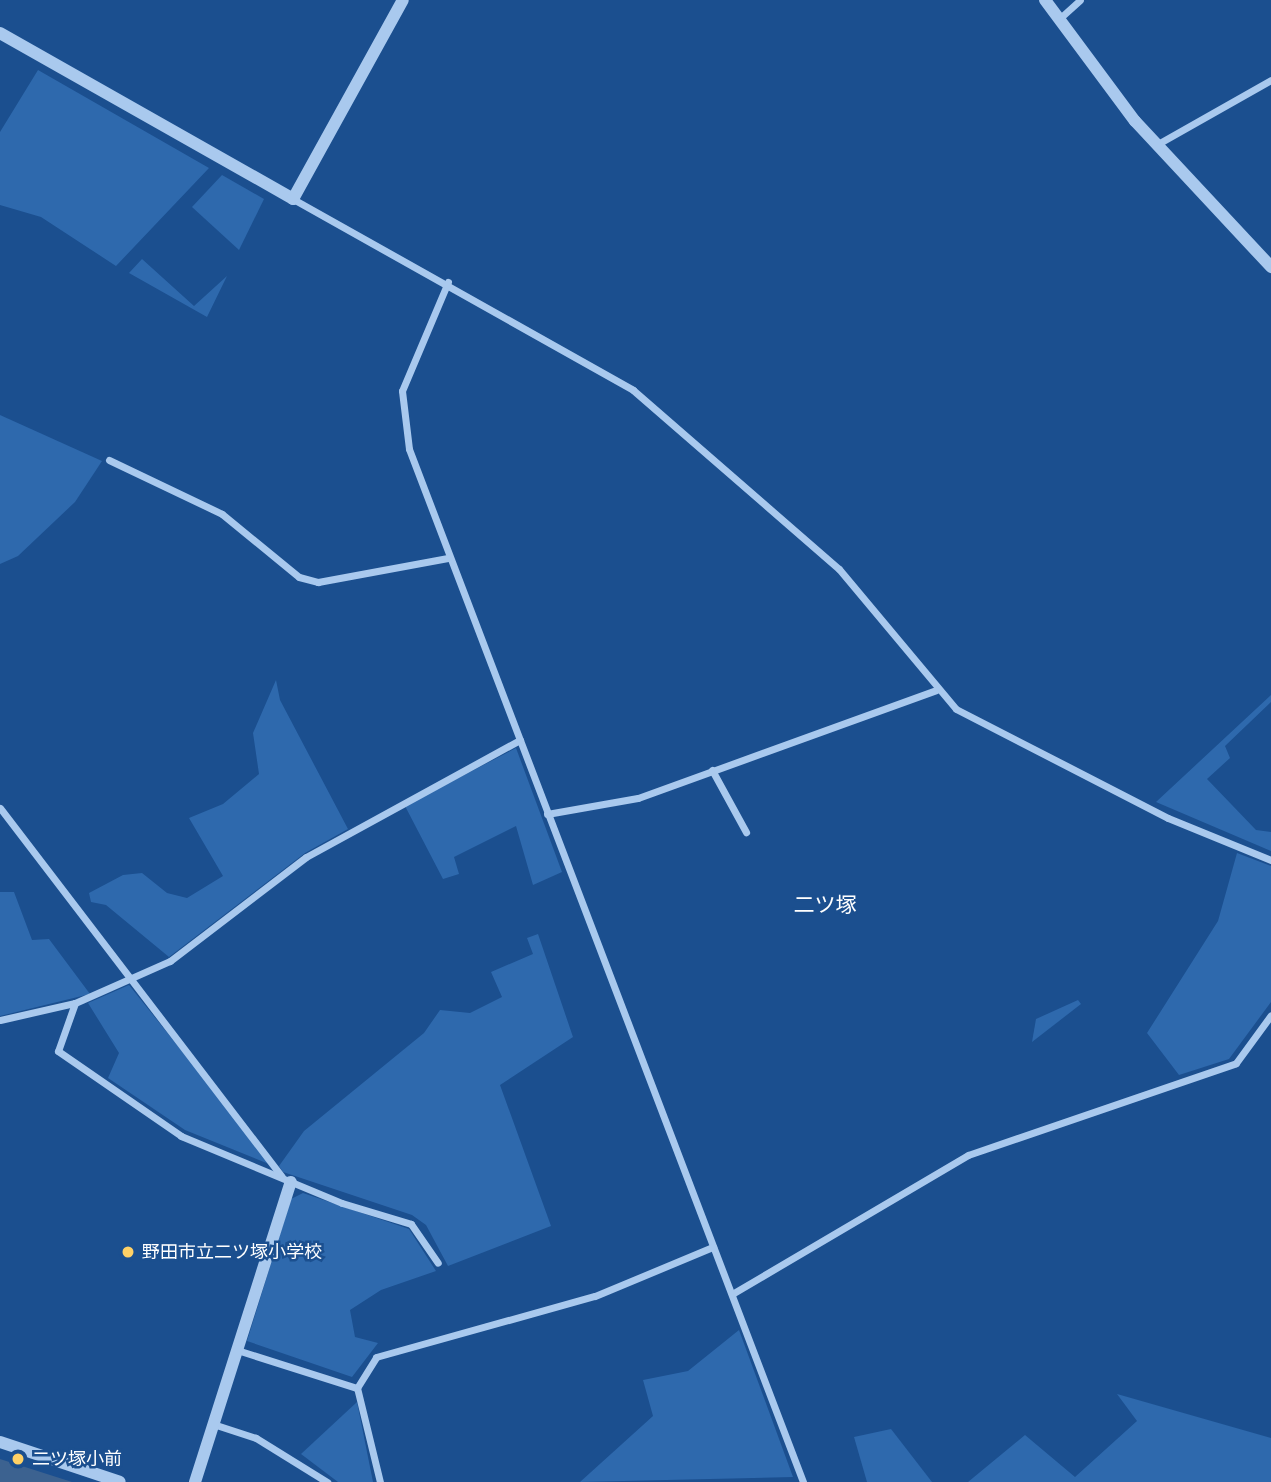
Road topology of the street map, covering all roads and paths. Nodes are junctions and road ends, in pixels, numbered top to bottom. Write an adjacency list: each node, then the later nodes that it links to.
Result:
1 (403, 0): 8 (street)
2 (1045, 0): 4 (street)
3 (1080, 0): 4 (street)
4 (1059, 19): 7 (street)
5 (0, 33): 8 (street)
6 (1271, 80): 7 (street)
7 (1156, 145): 9 (street)
8 (293, 198): 10 (street)
9 (1271, 267)
10 (448, 282): 12 (street); 13 (street)
11 (109, 460): 12 (street)
12 (448, 558): 14 (street)
13 (936, 690): 15 (street); 19 (street)
14 (520, 740): 17 (street); 20 (street)
15 (712, 769): 17 (street); 18 (street)
16 (0, 808): 20 (street)
17 (547, 814): 25 (street)
18 (746, 832)
19 (1271, 860)
20 (130, 980): 21 (street); 24 (street)
21 (75, 1003): 23 (street); 24 (street)
22 (1271, 1015): 27 (street)
23 (0, 1020)
24 (287, 1180): 26 (street); 28 (street)
25 (713, 1247): 27 (street); 29 (street)
26 (438, 1263)
27 (732, 1294): 36 (street)
28 (237, 1350): 29 (street); 30 (street)
29 (358, 1388): 35 (street)
30 (213, 1424): 33 (street); 34 (street)
31 (0, 1443): 32 (street)
32 (120, 1482)
33 (195, 1482)
34 (327, 1482)
35 (380, 1482)
36 (803, 1482)

